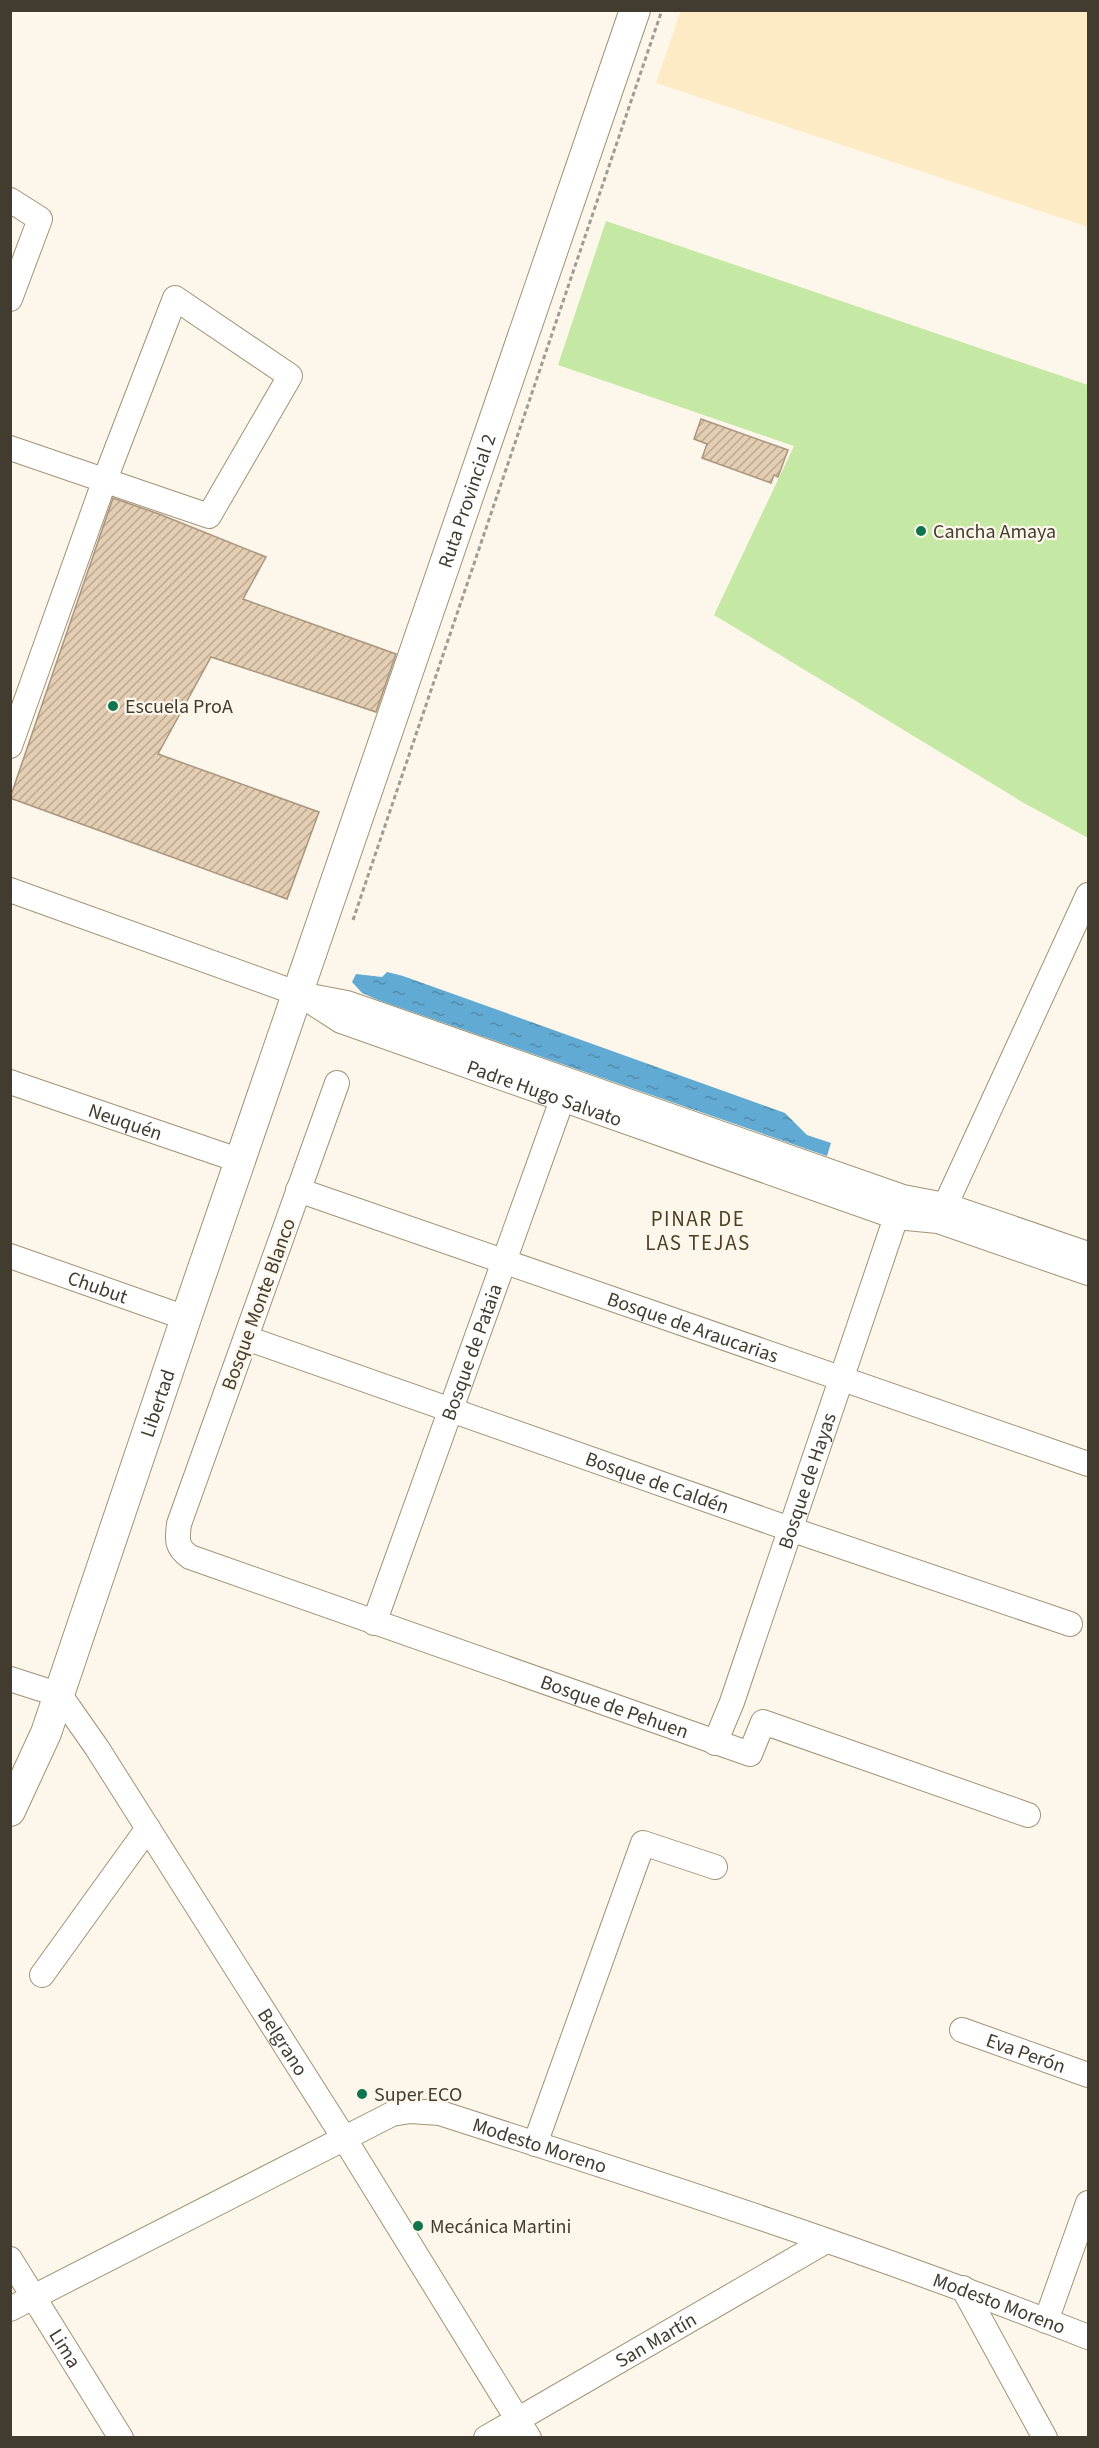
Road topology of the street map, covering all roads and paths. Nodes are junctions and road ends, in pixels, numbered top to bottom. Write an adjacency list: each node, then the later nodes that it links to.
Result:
1 (635, 10): 11 (main road, Ruta Provincial 2)
2 (662, 10): 10 (path)
3 (10, 200): 4 (street)
4 (10, 299)
5 (10, 448): 6 (street)
6 (104, 482): 6 (street); 7 (street)
7 (10, 746)
8 (10, 890): 11 (street, Padre Hugo Salvato)
9 (1089, 895): 17 (street)
10 (352, 920)
11 (299, 994): 14 (street, Padre Hugo Salvato); 14 (street, Padre Hugo Salvato); 15 (main road, Libertad)
12 (10, 1082): 15 (street, Neuquén)
13 (337, 1083): 16 (street, Bosque Monte Blanco)
14 (566, 1090): 17 (street, Padre Hugo Salvato); 18 (street, Padre Hugo Salvato); 21 (street, Bosque de Pataia)
15 (241, 1161): 23 (main road, Libertad)
16 (298, 1190): 21 (street, Bosque de Araucarias); 24 (street, Bosque Monte Blanco)
17 (942, 1214): 18 (street, Padre Hugo Salvato); 19 (street, Padre Hugo Salvato); 22 (street, Padre Hugo Salvato)
18 (897, 1217): 25 (street, Bosque de Hayas)
19 (1089, 1254)
20 (10, 1256): 23 (street, Chubut)
21 (504, 1261): 25 (street, Bosque de Araucarias); 26 (street, Bosque de Pataia)
22 (1089, 1273)
23 (186, 1318): 33 (main road, Libertad)
24 (246, 1338): 26 (street, Bosque de Caldén); 29 (street, Bosque Monte Blanco)
25 (841, 1378): 27 (street, Bosque de Araucarias); 28 (street, Bosque de Hayas)
26 (451, 1410): 28 (street, Bosque de Caldén); 30 (street, Bosque de Pataia)
27 (1089, 1464)
28 (790, 1529): 31 (street, Bosque de Caldén); 34 (street, Bosque de Hayas)
29 (181, 1551): 30 (street, Bosque de Pehuen)
30 (374, 1623): 36 (street, Bosque de Pehuen)
31 (1070, 1624)
32 (13, 1686): 33 (street)
33 (60, 1695): 37 (main road, Libertad); 39 (street, Belgrano)
34 (732, 1702): 35 (street); 36 (street, Bosque de Hayas)
35 (763, 1722): 36 (street, Bosque de Pehuen); 38 (street)
36 (715, 1743)
37 (10, 1811)
38 (1028, 1815)
39 (148, 1828): 41 (street); 44 (street, Belgrano)
40 (715, 1867): 45 (street)
41 (42, 1975)
42 (962, 2030): 43 (street, Eva Perón)
43 (1089, 2074)
44 (344, 2138): 45 (street, Modesto Moreno); 50 (street, Modesto Moreno); 54 (street, Belgrano)
45 (535, 2144): 47 (street, Modesto Moreno)
46 (1089, 2203): 52 (street)
47 (826, 2241): 49 (street, Modesto Moreno); 54 (street, San Martín)
48 (10, 2259): 50 (street, Lima)
49 (963, 2288): 52 (street, Modesto Moreno); 57 (street)
50 (33, 2297): 51 (street, Modesto Moreno); 55 (street, Lima)
51 (10, 2309)
52 (1046, 2320): 53 (street, Modesto Moreno)
53 (1089, 2337)
54 (523, 2429): 56 (street, San Martín)
55 (121, 2438)
56 (486, 2438)
57 (1045, 2438)

